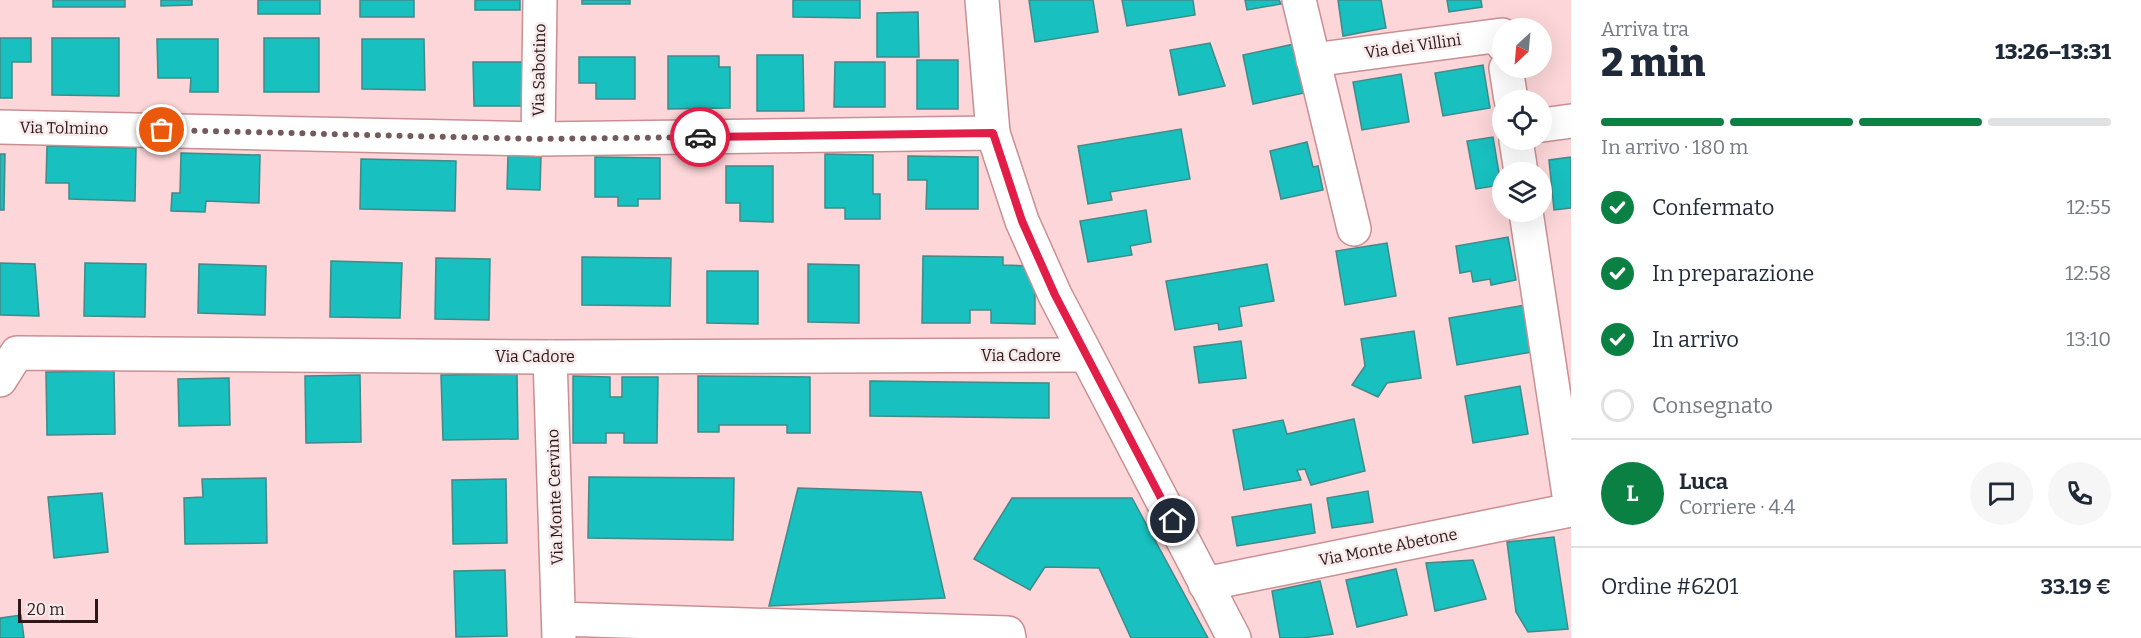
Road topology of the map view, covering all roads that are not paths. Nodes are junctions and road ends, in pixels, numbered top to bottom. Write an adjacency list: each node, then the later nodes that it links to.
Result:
1 (540, 0): 10 (street, Via Sabotino)
2 (982, 0): 9 (street)
3 (1299, 0): 5 (street)
4 (1492, 36): 5 (street, Via dei Villini)
5 (1313, 60): 12 (street)
6 (1571, 121): 7 (street)
7 (1552, 124)
8 (0, 127): 10 (street, Via Tolmino)
9 (993, 133): 10 (street, Via Tolmino); 13 (street)
10 (538, 139)
11 (1528, 222): 16 (street, Via Monte Abetone)
12 (1354, 229)
13 (1086, 354): 14 (street, Via Cadore); 18 (street)
14 (550, 357): 15 (street, Via Cadore); 19 (street, Via Monte Cervino)
15 (0, 381)
16 (1562, 392): 17 (street, Via Monte Abetone)
17 (1571, 509): 18 (street, Via Monte Abetone)
18 (1205, 584): 21 (street)
19 (559, 628): 20 (street)
20 (1009, 638)
21 (1234, 638)

